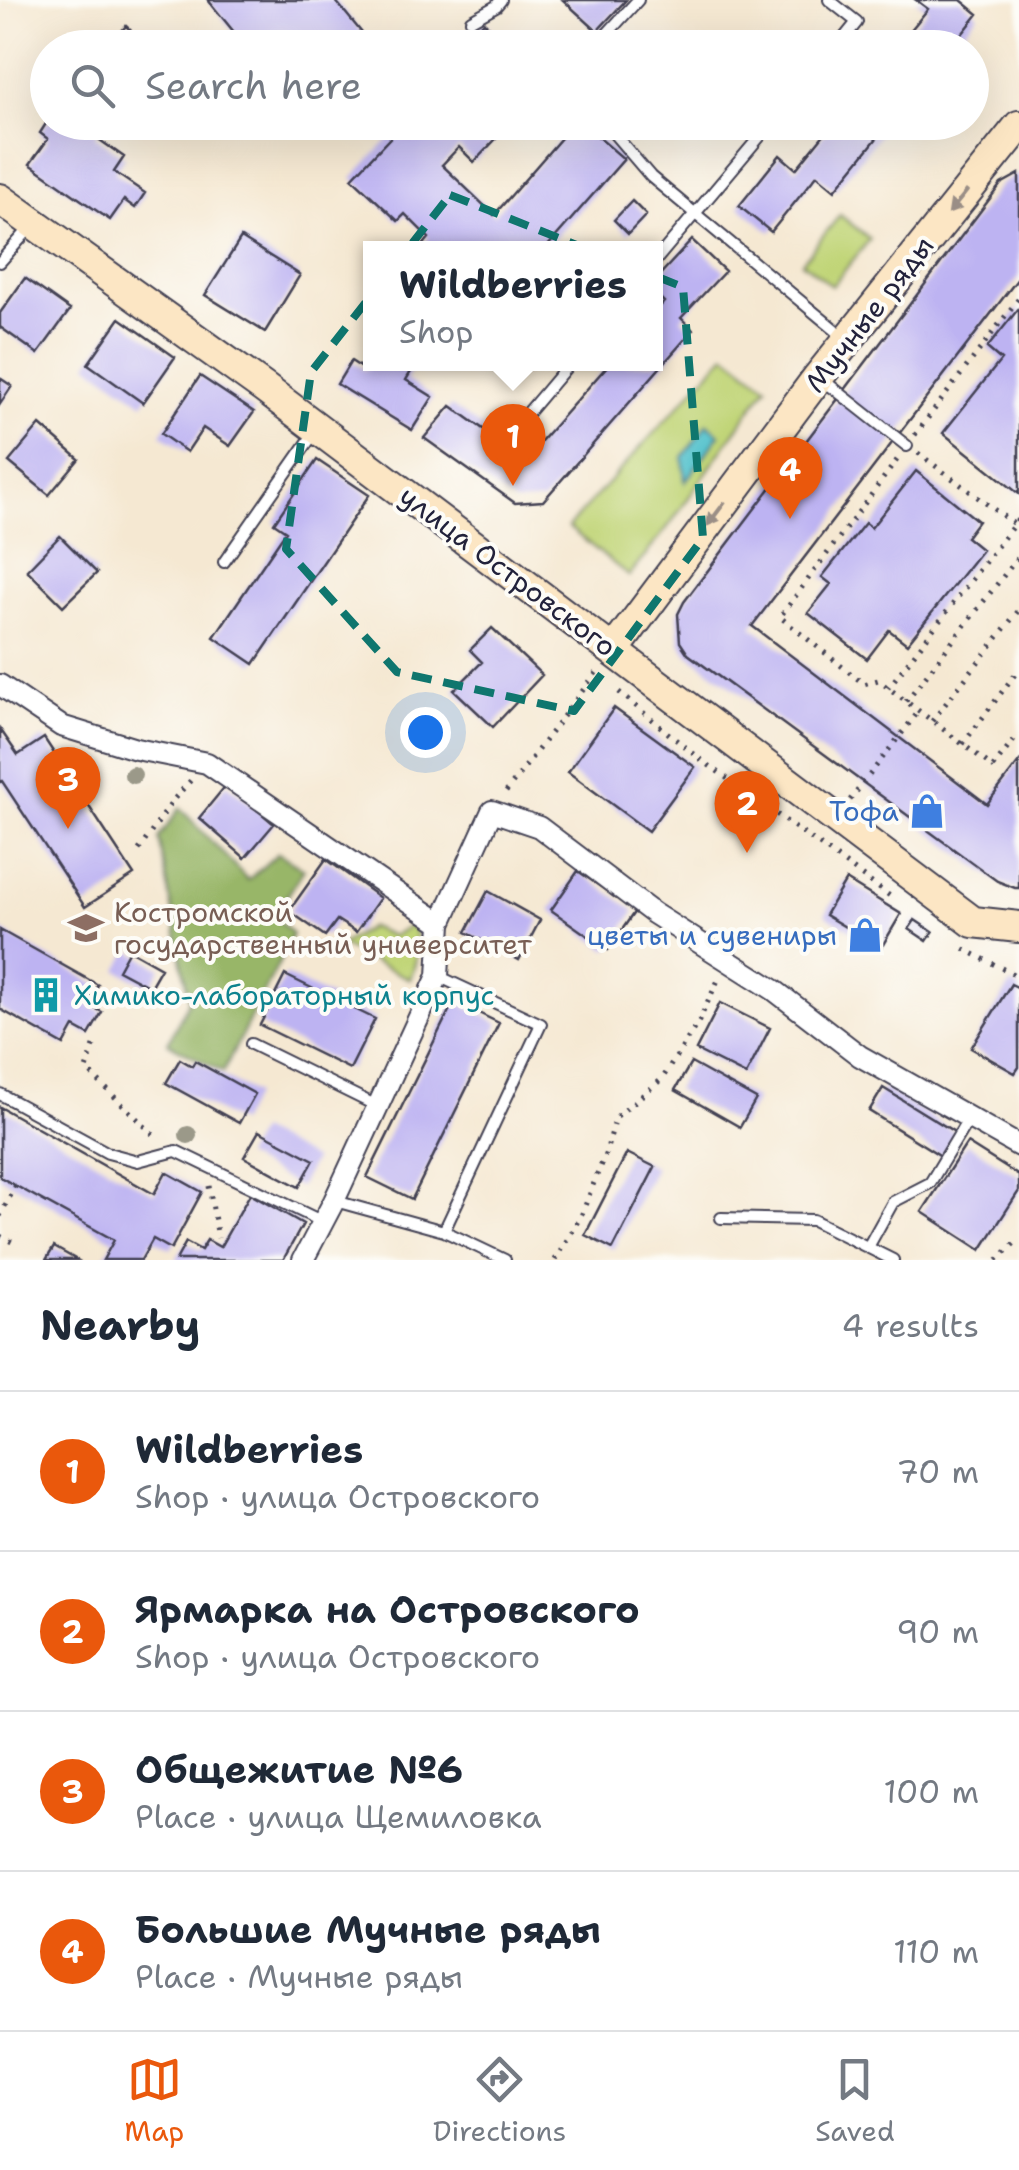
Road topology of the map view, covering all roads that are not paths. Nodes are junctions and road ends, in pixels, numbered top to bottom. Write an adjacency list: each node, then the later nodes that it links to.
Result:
1 (501, 0): 4 (lane)
2 (638, 0): 5 (lane)
3 (829, 0): 6 (lane)
4 (471, 20)
5 (610, 30)
6 (851, 30)
7 (1019, 126): 15 (street, Мучные ряды, one-way to 15)
8 (619, 140): 11 (lane)
9 (757, 140): 11 (lane)
10 (0, 199): 12 (street, улица Островского)
11 (695, 214): 13 (lane); 15 (lane)
12 (34, 223): 14 (lane); 19 (street, улица Островского)
13 (663, 252)
14 (0, 262)
15 (848, 340): 17 (street, Мучные ряды)
16 (564, 371): 18 (lane)
17 (818, 376): 20 (lane); 22 (street, Мучные ряды, one-way to 22)
18 (520, 422)
19 (317, 428): 21 (lane); 22 (street, улица Островского)
20 (907, 446)
21 (224, 562)
22 (614, 650): 25 (street, улица Островского)
23 (0, 685): 24 (street)
24 (441, 923): 26 (street); 30 (street)
25 (1019, 927)
26 (438, 976): 29 (street); 35 (lane)
27 (251, 1044): 29 (lane)
28 (0, 1094): 34 (lane)
29 (379, 1107): 32 (street)
30 (969, 1118): 31 (street); 36 (lane)
31 (1019, 1146)
32 (334, 1201): 34 (street); 35 (lane)
33 (722, 1218): 36 (lane)
34 (323, 1222): 37 (street)
35 (444, 1231): 38 (lane)
36 (868, 1247): 39 (lane)
37 (303, 1260)
38 (505, 1260)
39 (892, 1260)

